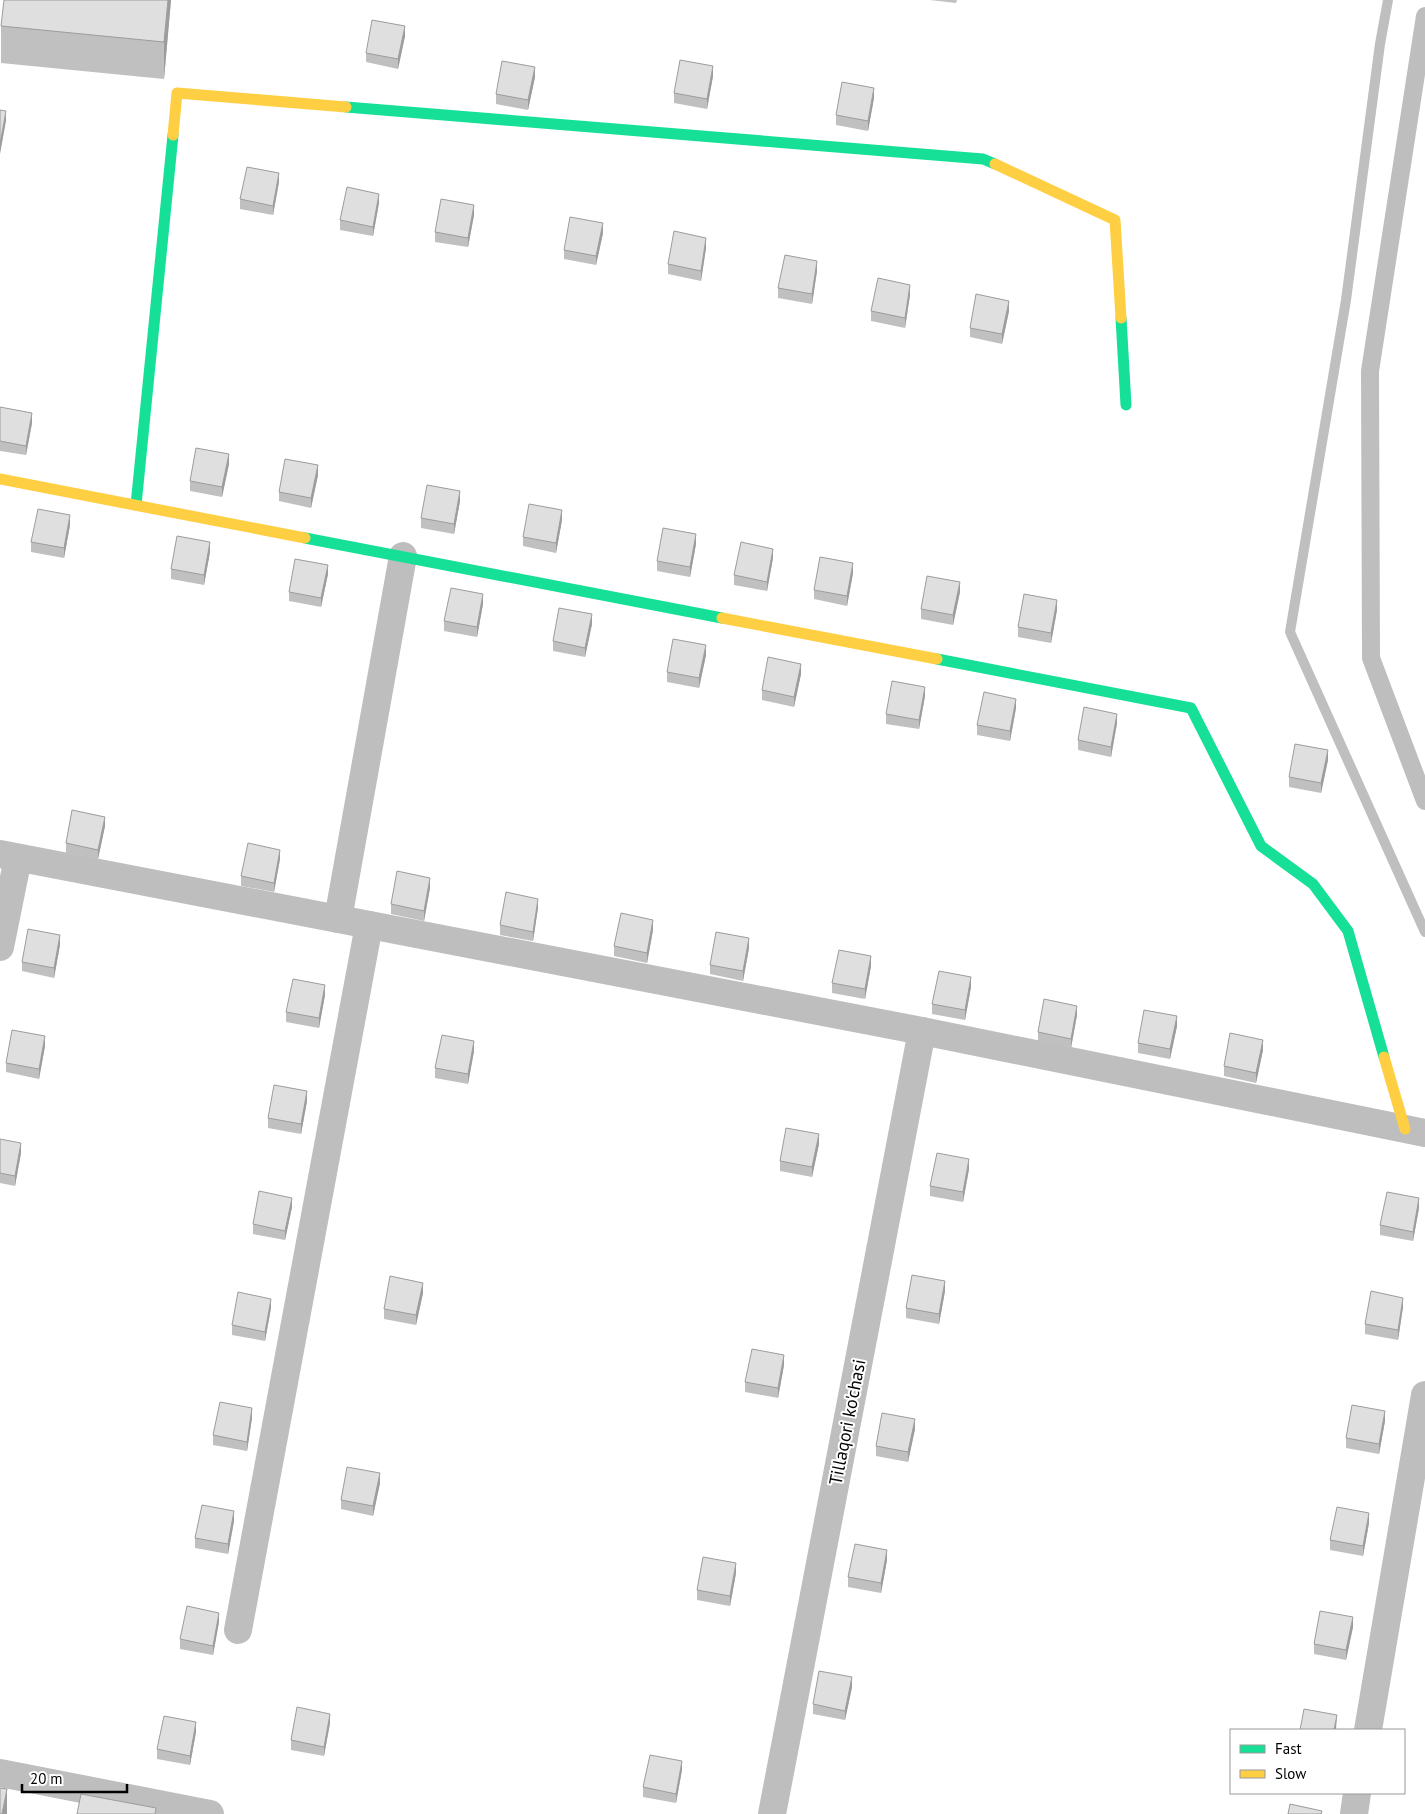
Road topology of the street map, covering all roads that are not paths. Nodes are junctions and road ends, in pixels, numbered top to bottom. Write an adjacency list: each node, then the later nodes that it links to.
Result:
1 (1425, 16): 6 (lane)
2 (1126, 405): 4 (street)
3 (0, 478): 4 (street)
4 (136, 505): 5 (street)
5 (403, 556): 8 (street); 12 (street)
6 (1425, 801)
7 (9, 856): 8 (street); 10 (street)
8 (338, 919): 9 (street)
9 (369, 925): 11 (street); 14 (street)
10 (0, 947)
11 (922, 1031): 12 (street); 19 (street, Tillaqori ko'chasi)
12 (1415, 1131)
13 (1425, 1395): 15 (street)
14 (238, 1630)
15 (1368, 1729)
16 (0, 1773): 18 (street)
17 (1357, 1794): 20 (street)
18 (210, 1814)
19 (772, 1814)
20 (1354, 1814)

